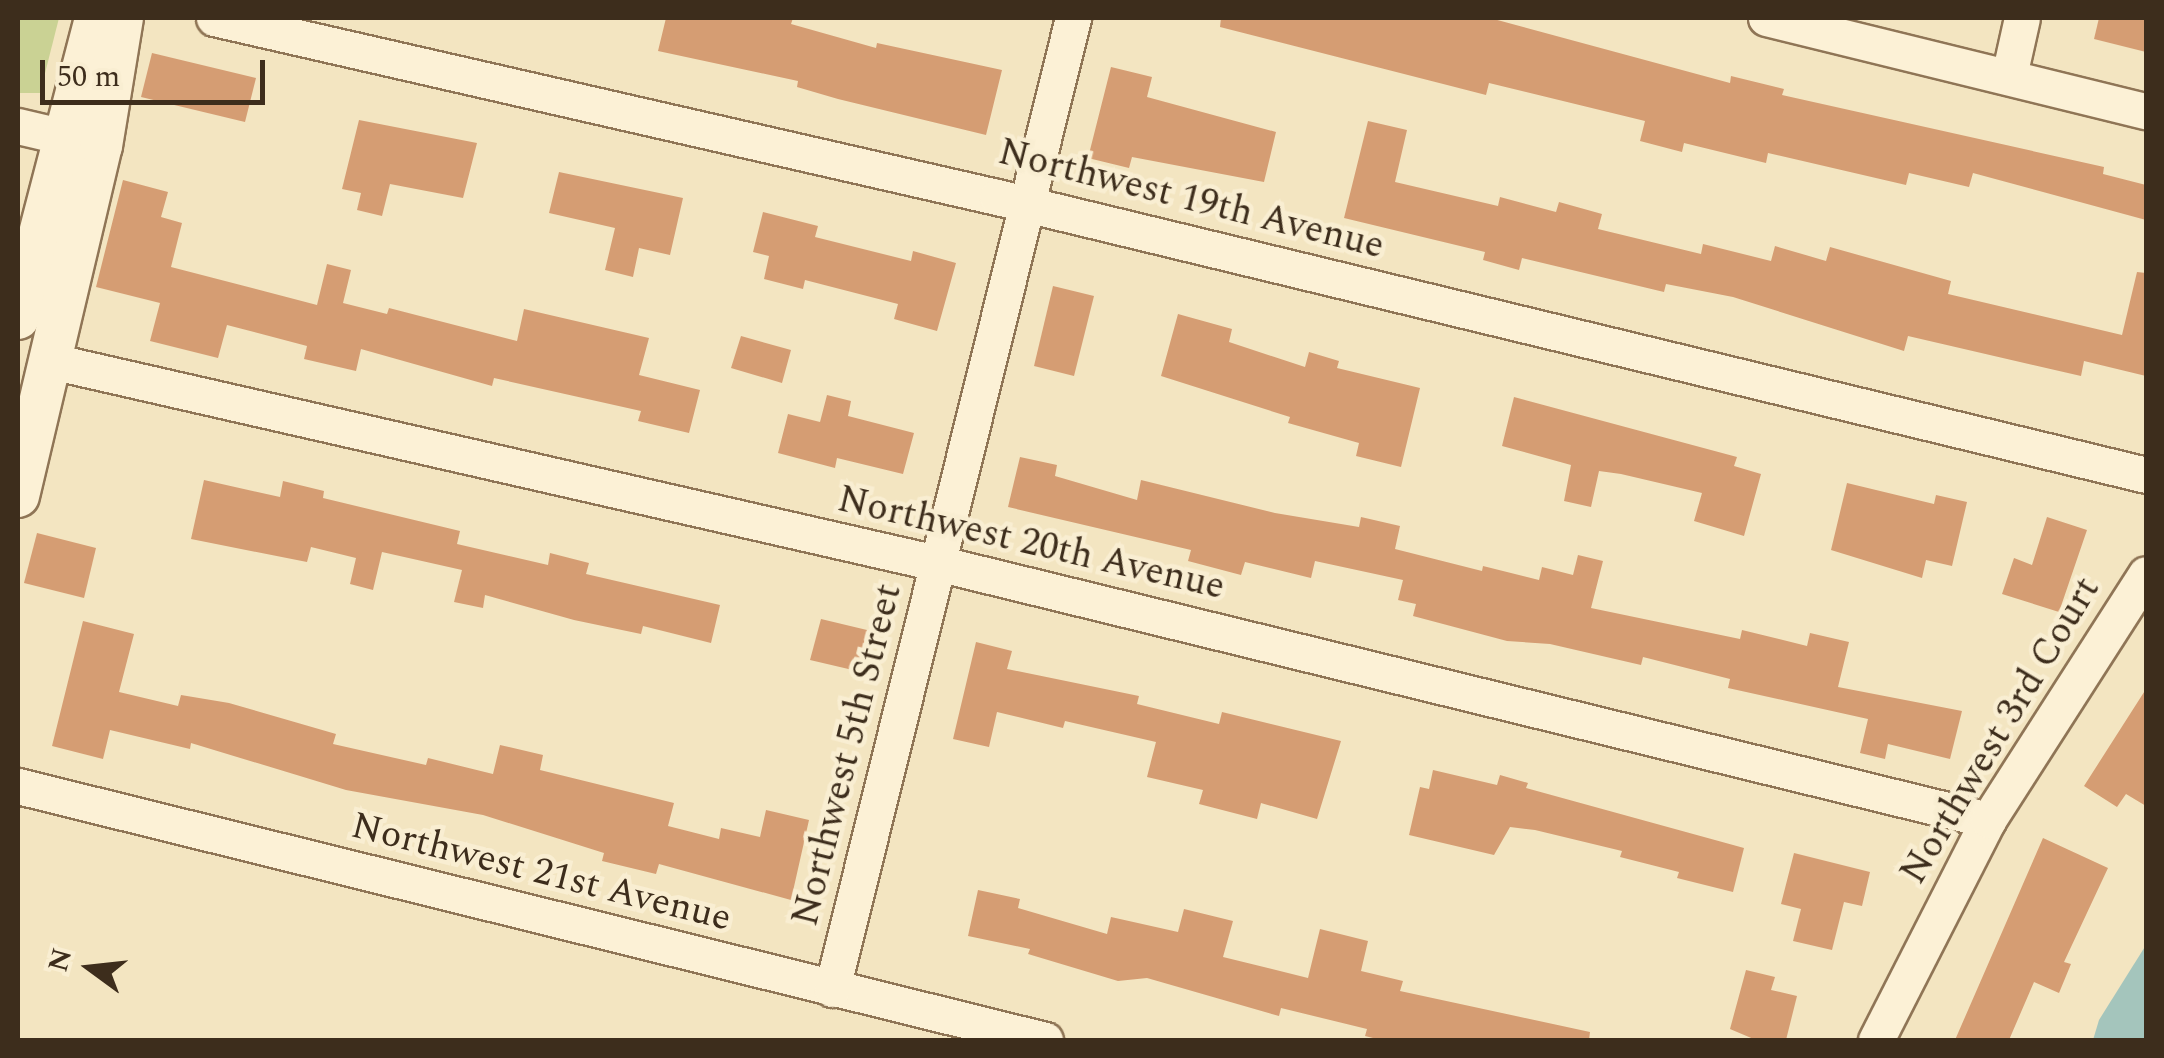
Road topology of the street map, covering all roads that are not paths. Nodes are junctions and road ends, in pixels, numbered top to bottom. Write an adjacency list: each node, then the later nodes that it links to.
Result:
1 (96, 18): 10 (street)
2 (122, 18): 10 (street)
3 (214, 18): 11 (street, Northwest 19th Avenue)
4 (1073, 18): 11 (street, Northwest 5th Street)
5 (1766, 18): 7 (street)
6 (2022, 18): 7 (street)
7 (2009, 76): 8 (street)
8 (2146, 111)
9 (18, 126): 10 (street)
10 (83, 142): 12 (street); 13 (street)
11 (1029, 204): 14 (street, Northwest 19th Avenue); 16 (street, Northwest 5th Street)
12 (18, 318)
13 (51, 361): 15 (street); 16 (street, Northwest 20th Avenue)
14 (2146, 475)
15 (18, 496)
16 (941, 564): 19 (street, Northwest 20th Avenue); 20 (street, Northwest 5th Street)
17 (2146, 574): 19 (street, Northwest 3rd Court)
18 (18, 786): 20 (street, Northwest 21st Avenue)
19 (1988, 820): 22 (street, Northwest 3rd Court)
20 (832, 989): 21 (street, Northwest 21st Avenue)
21 (1045, 1040)
22 (1876, 1040)

